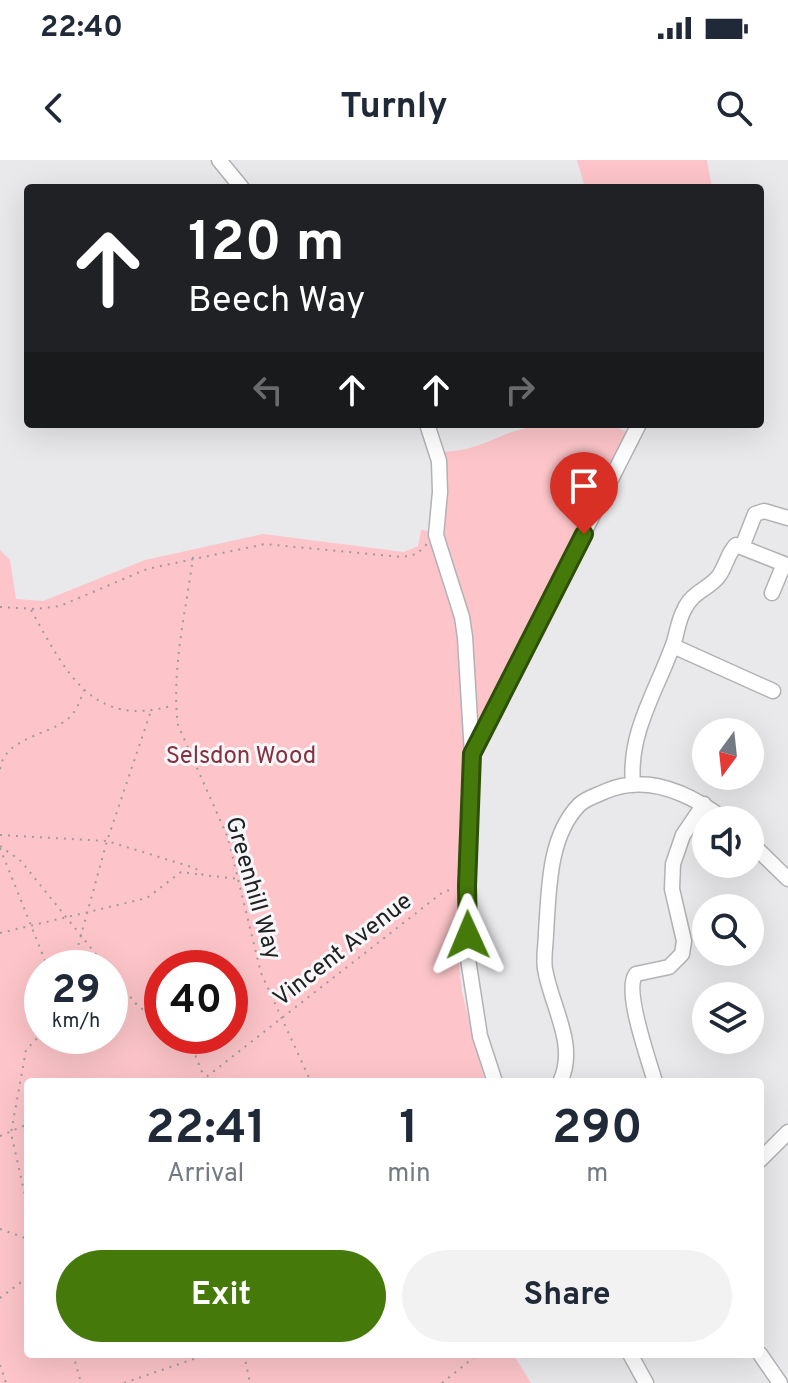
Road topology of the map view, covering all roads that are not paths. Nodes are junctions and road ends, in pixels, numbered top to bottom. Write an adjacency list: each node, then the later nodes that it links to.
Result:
1 (219, 160): 2 (street)
2 (239, 184)
3 (428, 428): 10 (street)
4 (637, 428): 10 (street)
5 (788, 518): 6 (street)
6 (742, 547): 7 (street); 8 (street)
7 (772, 593)
8 (673, 646): 9 (street); 11 (street)
9 (773, 691)
10 (472, 754): 16 (street)
11 (633, 785): 12 (street); 17 (street)
12 (704, 804): 13 (street); 18 (street)
13 (707, 806)
14 (764, 853): 15 (street)
15 (785, 869)
16 (494, 1078)
17 (562, 1078)
18 (654, 1078)
19 (788, 1132): 20 (street)
20 (764, 1156)
21 (632, 1358): 23 (street)
22 (763, 1358): 24 (street)
23 (646, 1383)
24 (780, 1383)

